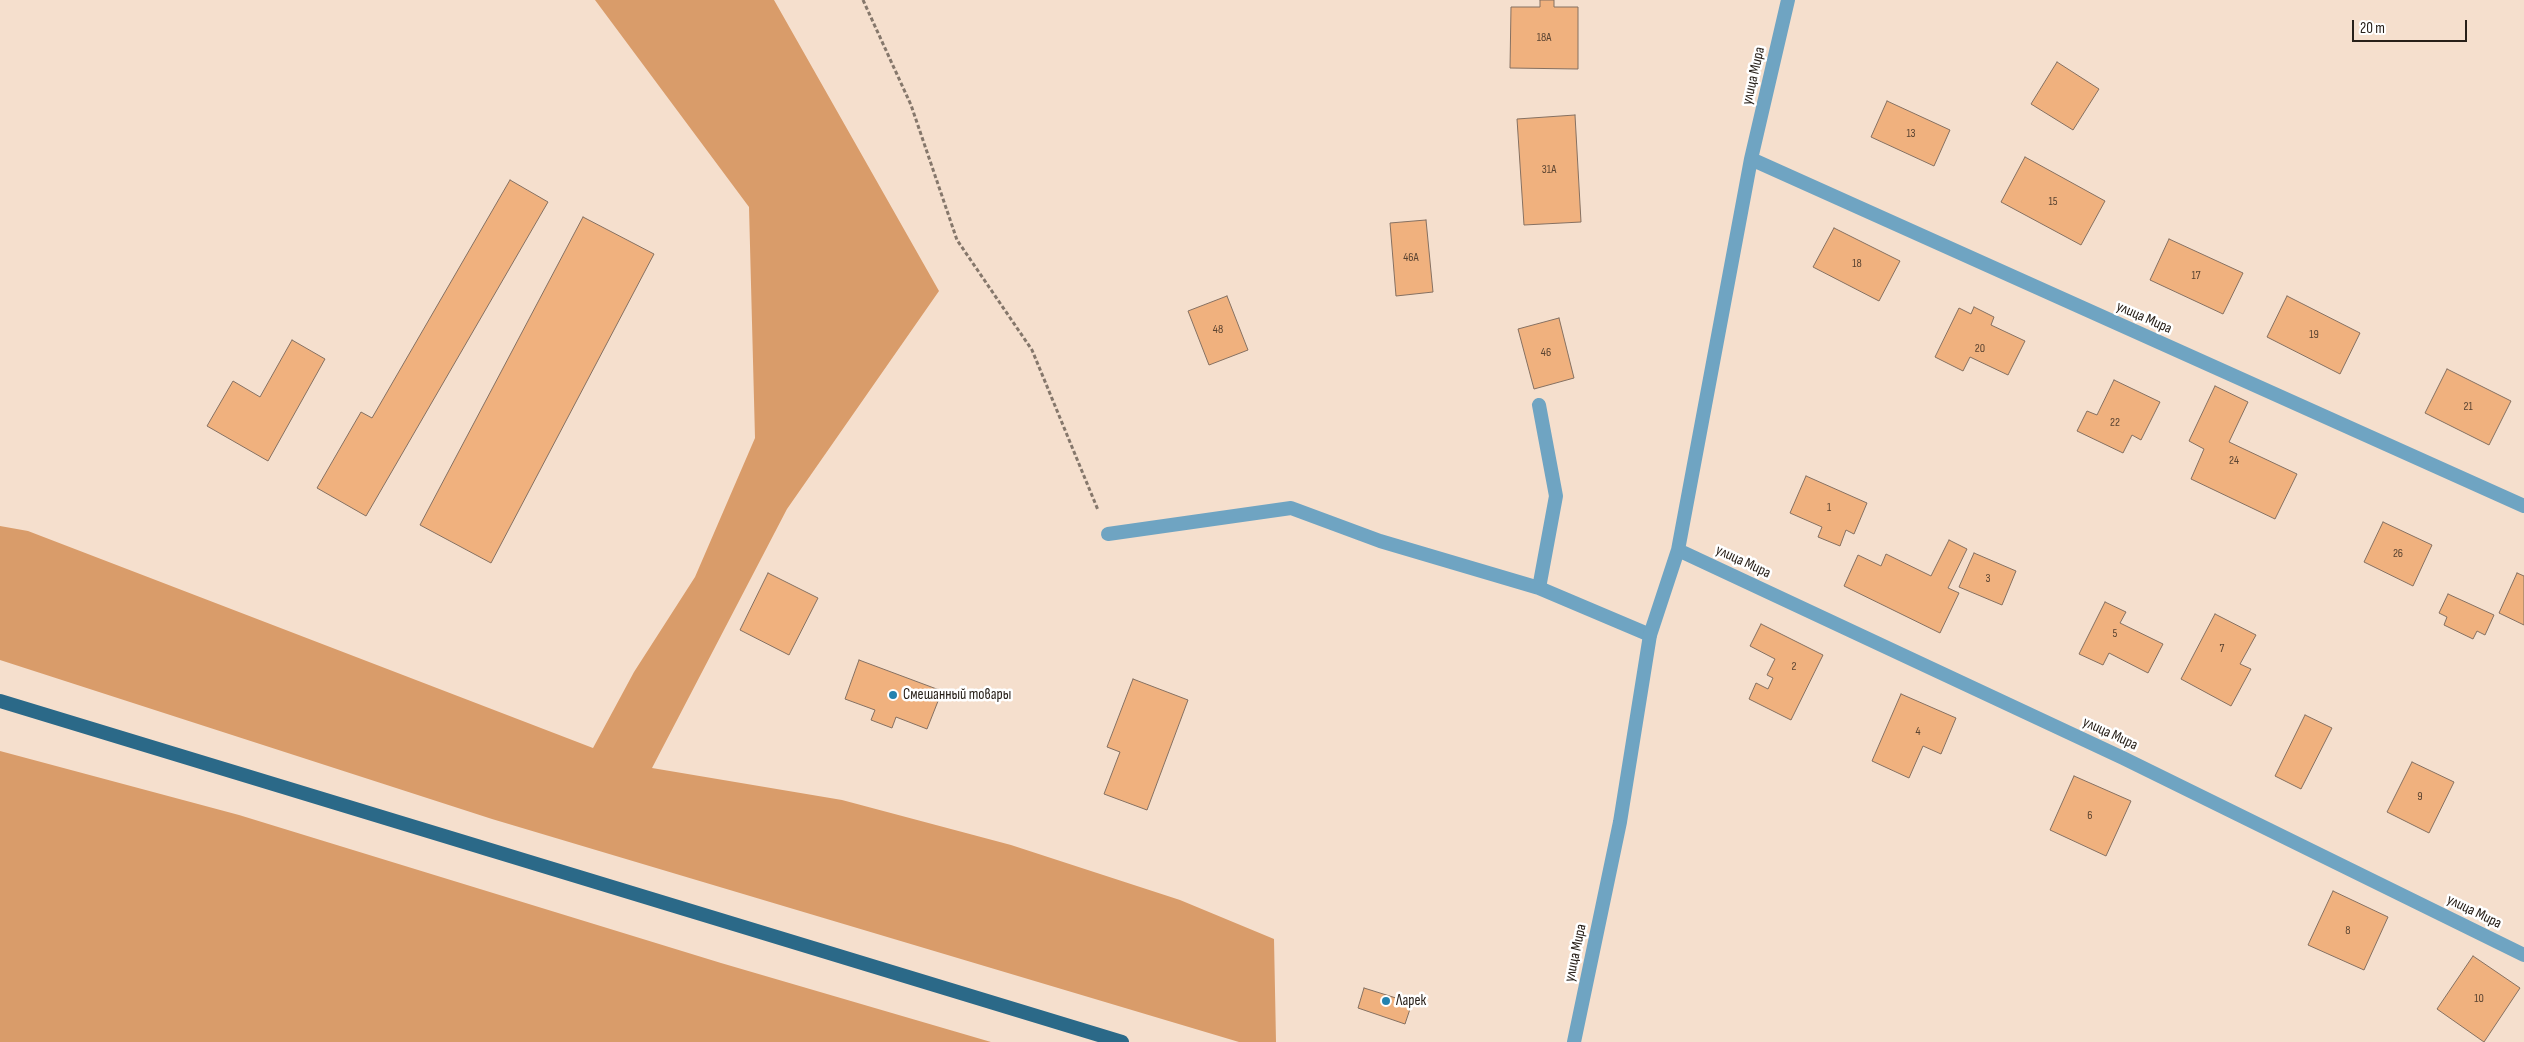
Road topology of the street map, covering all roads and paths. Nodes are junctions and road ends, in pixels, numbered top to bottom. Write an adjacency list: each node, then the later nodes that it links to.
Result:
1 (863, 0): 6 (path)
2 (1788, 0): 3 (street, улица Мира)
3 (1751, 159): 5 (street, улица Мира); 7 (street, улица Мира)
4 (1539, 405): 8 (street)
5 (2524, 506)
6 (1108, 534): 8 (street)
7 (1678, 550): 9 (street, улица Мира); 11 (street, улица Мира)
8 (1539, 588): 9 (street)
9 (1650, 634): 13 (street, улица Мира)
10 (0, 701): 12 (main road)
11 (2524, 955)
12 (1122, 1042)
13 (1574, 1042)

